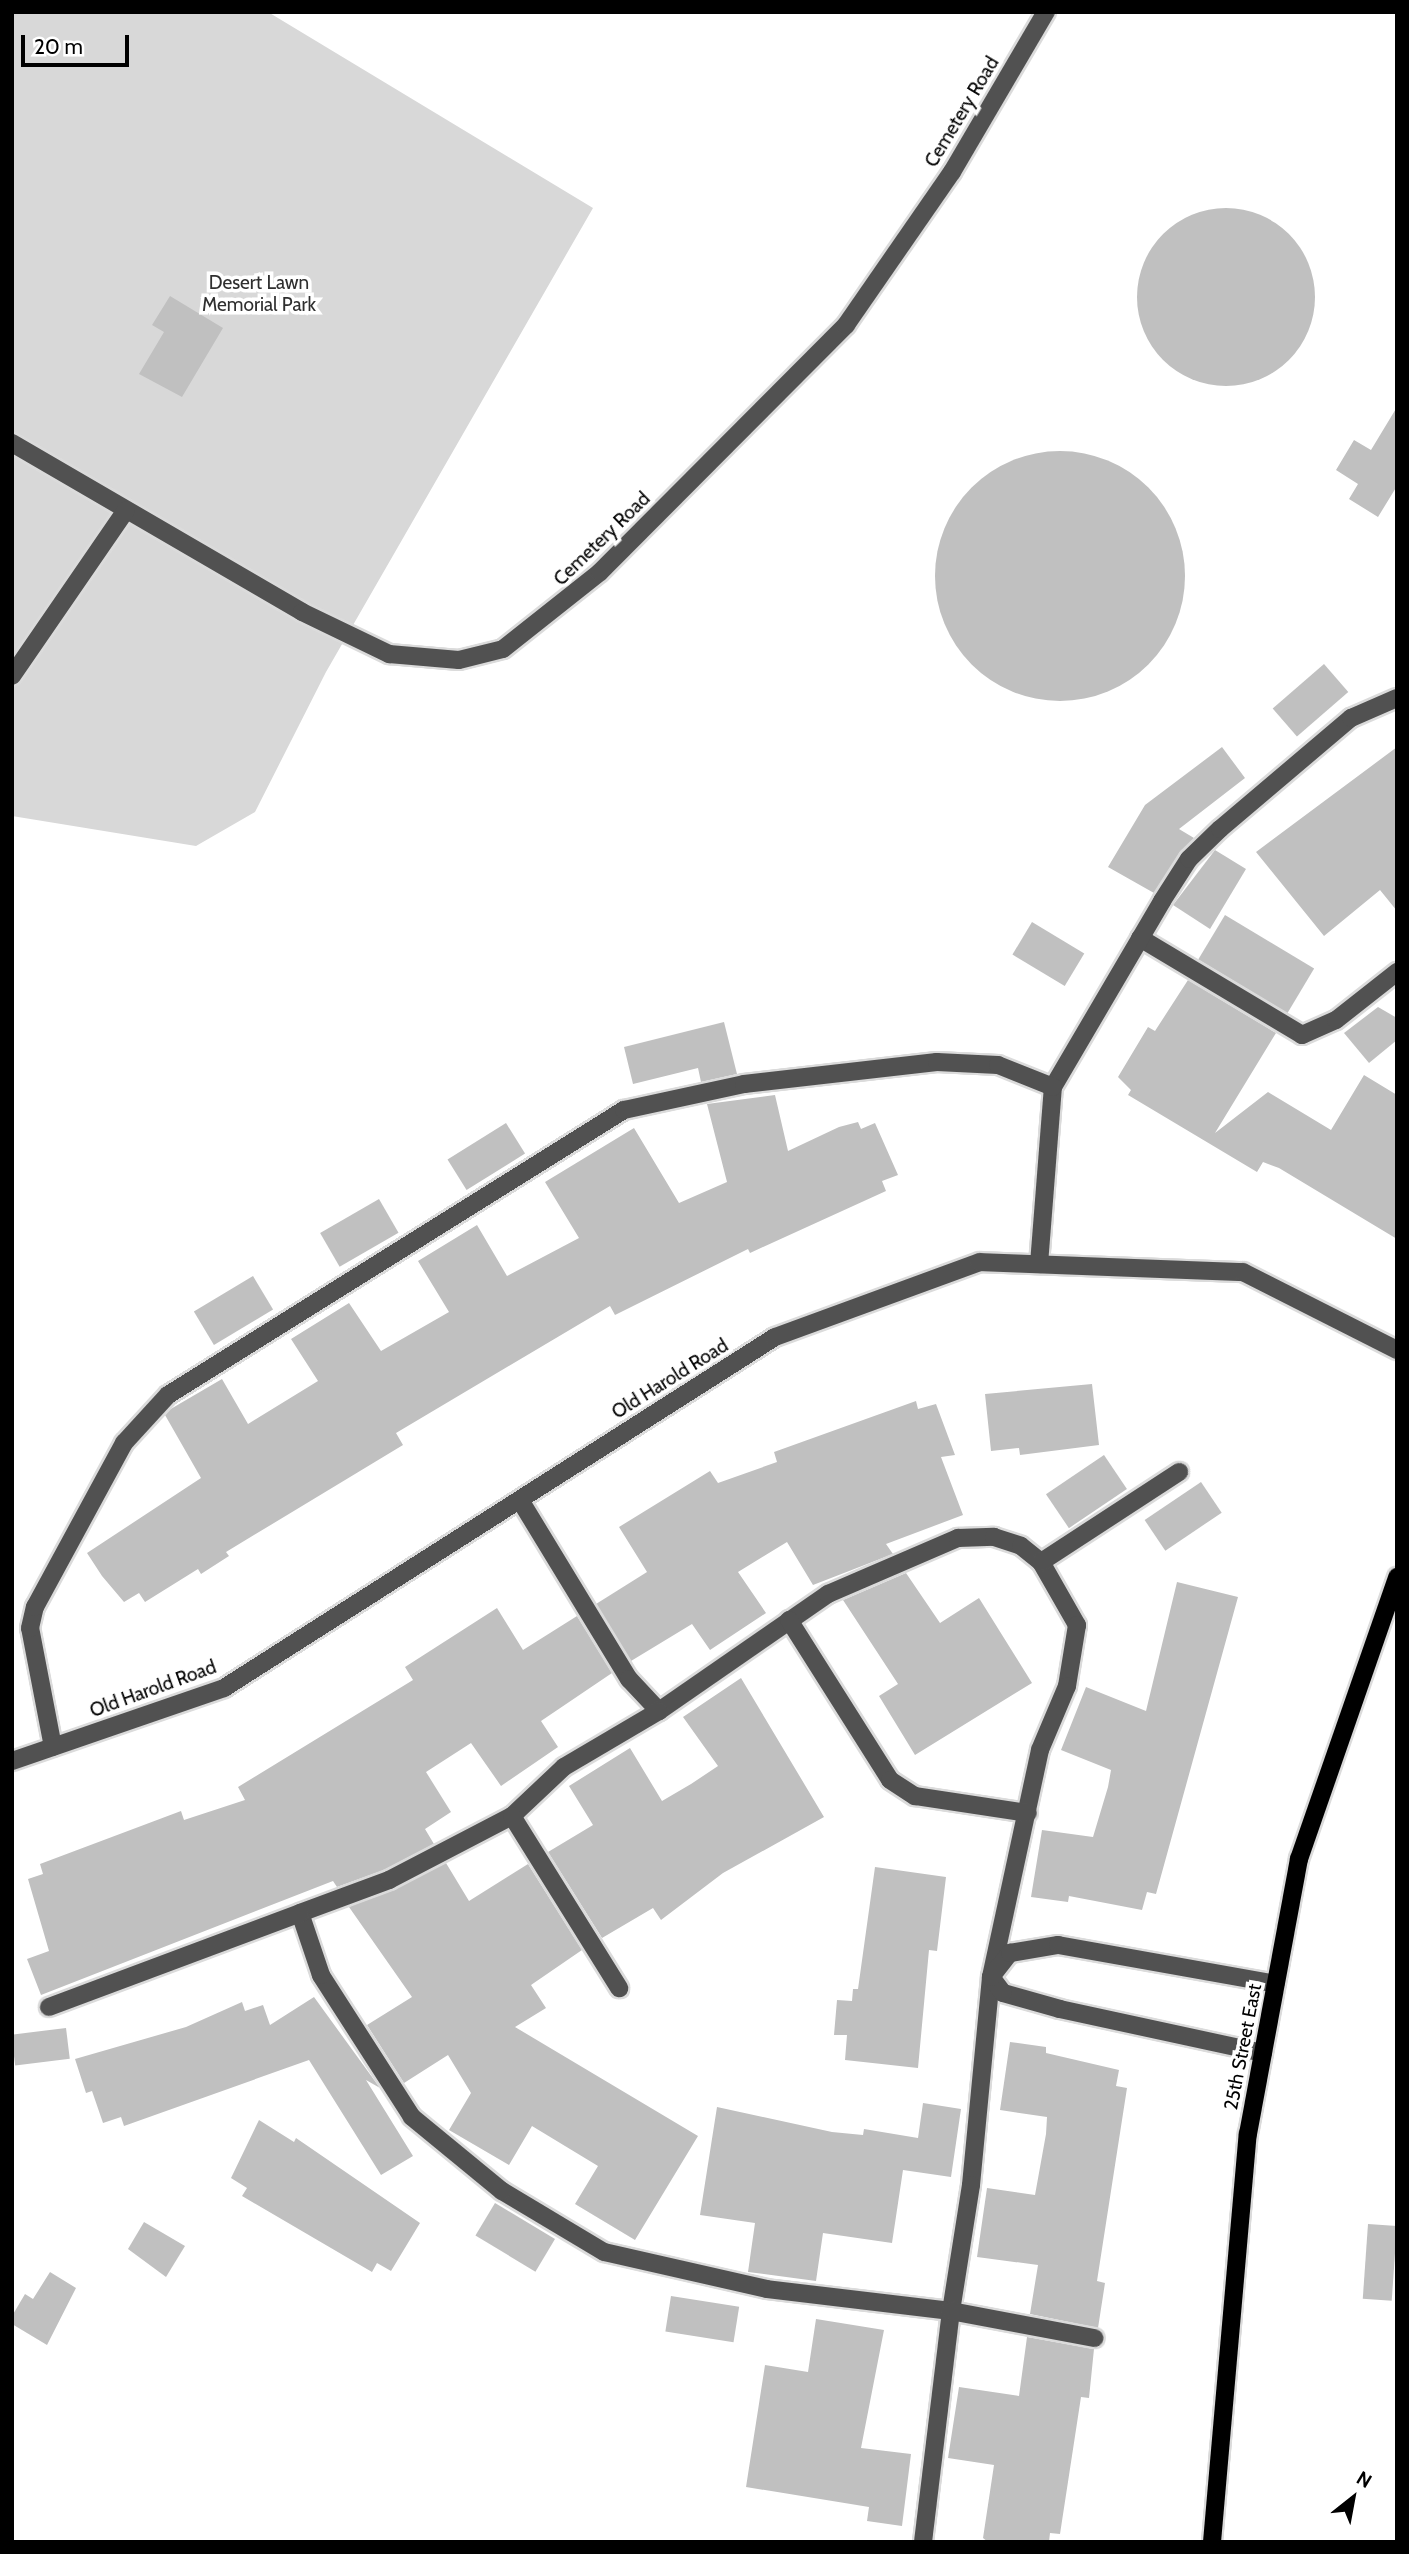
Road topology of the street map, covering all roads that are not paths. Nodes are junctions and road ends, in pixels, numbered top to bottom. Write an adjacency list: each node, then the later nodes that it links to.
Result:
1 (1046, 12): 3 (street, Cemetery Road)
2 (12, 443): 3 (street, Cemetery Road)
3 (126, 510): 4 (street)
4 (12, 676)
5 (1397, 698): 6 (street)
6 (1140, 938): 7 (street); 8 (street)
7 (1397, 972)
8 (1053, 1087): 9 (street); 17 (street)
9 (1039, 1264): 10 (street, Old Harold Road); 12 (street, Old Harold Road)
10 (1397, 1350)
11 (1179, 1472): 13 (street)
12 (520, 1500): 16 (street); 17 (street, Old Harold Road)
13 (1041, 1562): 15 (street); 19 (street)
14 (1397, 1577): 23 (main road, 25th Street East)
15 (789, 1620): 16 (street); 19 (street)
16 (659, 1711): 20 (street)
17 (53, 1747): 18 (street, Old Harold Road)
18 (12, 1761)
19 (1028, 1813): 22 (street)
20 (512, 1816): 21 (street); 24 (street)
21 (300, 1913): 25 (street); 27 (street)
22 (991, 1977): 23 (street); 26 (street); 27 (street)
23 (1276, 1984): 26 (main road, 25th Street East)
24 (619, 1989)
25 (49, 2007)
26 (1263, 2053): 30 (main road, 25th Street East)
27 (951, 2311): 28 (street); 29 (street)
28 (1094, 2337)
29 (923, 2542)
30 (1212, 2542)

